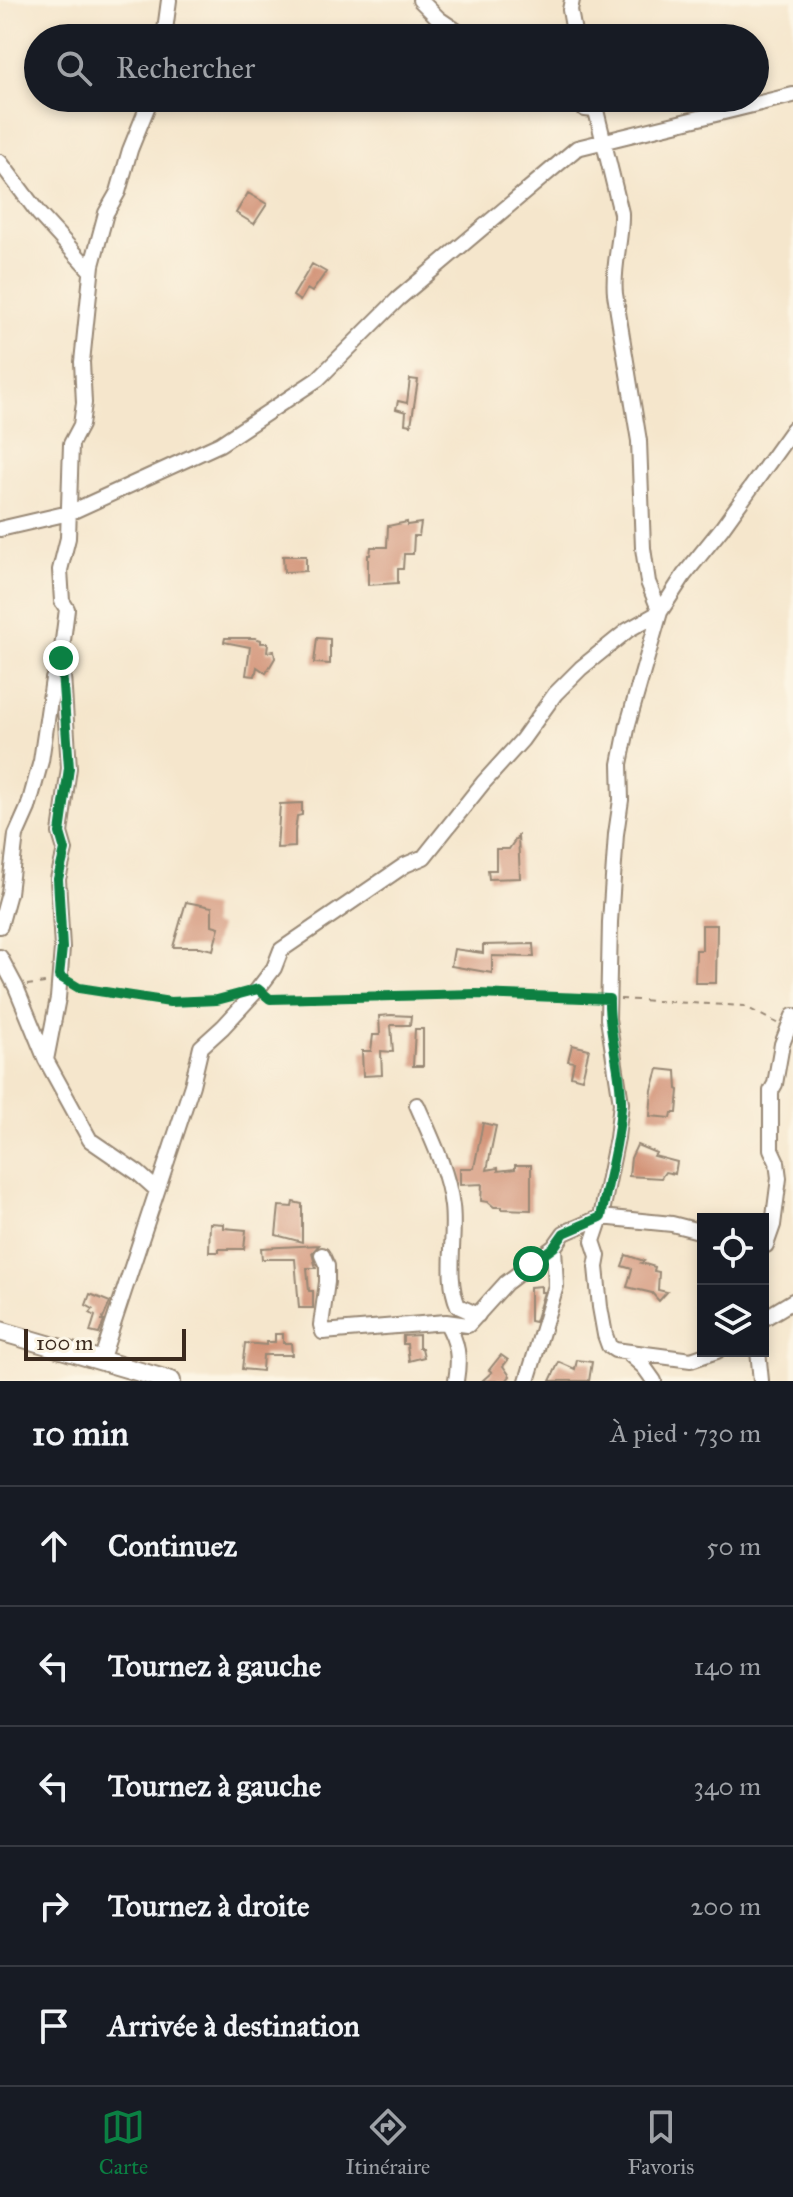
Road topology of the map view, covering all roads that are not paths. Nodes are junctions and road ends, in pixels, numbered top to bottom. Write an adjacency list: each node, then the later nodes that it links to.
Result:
1 (169, 0): 4 (street)
2 (420, 0): 5 (street)
3 (572, 0): 6 (street)
4 (166, 24)
5 (446, 24)
6 (572, 24)
7 (793, 95): 8 (street)
8 (769, 101)
9 (145, 112): 14 (street)
10 (596, 112): 12 (street)
11 (724, 112): 12 (street)
12 (603, 142): 16 (street); 18 (street)
13 (0, 162): 14 (street)
14 (91, 271): 16 (street)
15 (793, 429): 18 (street)
16 (69, 513): 17 (street); 19 (street)
17 (0, 529)
18 (660, 612): 26 (street); 27 (street)
19 (60, 664): 20 (street); 23 (street)
20 (0, 926)
21 (0, 957): 23 (street)
22 (790, 1022): 24 (street)
23 (46, 1060): 26 (street)
24 (785, 1073): 29 (street)
25 (417, 1105): 33 (street)
26 (157, 1190): 40 (street)
27 (601, 1217): 28 (street); 30 (street); 37 (street)
28 (697, 1230)
29 (769, 1236)
30 (554, 1247): 33 (street); 43 (street)
31 (322, 1255): 35 (street)
32 (793, 1301): 34 (street)
33 (478, 1315): 35 (street)
34 (769, 1315)
35 (446, 1322): 42 (street)
36 (0, 1331): 40 (main road)
37 (627, 1352): 38 (street); 44 (street)
38 (700, 1357)
39 (759, 1357): 45 (street)
40 (101, 1361): 41 (main road)
41 (171, 1381)
42 (456, 1381)
43 (527, 1381)
44 (654, 1381)
45 (761, 1381)

